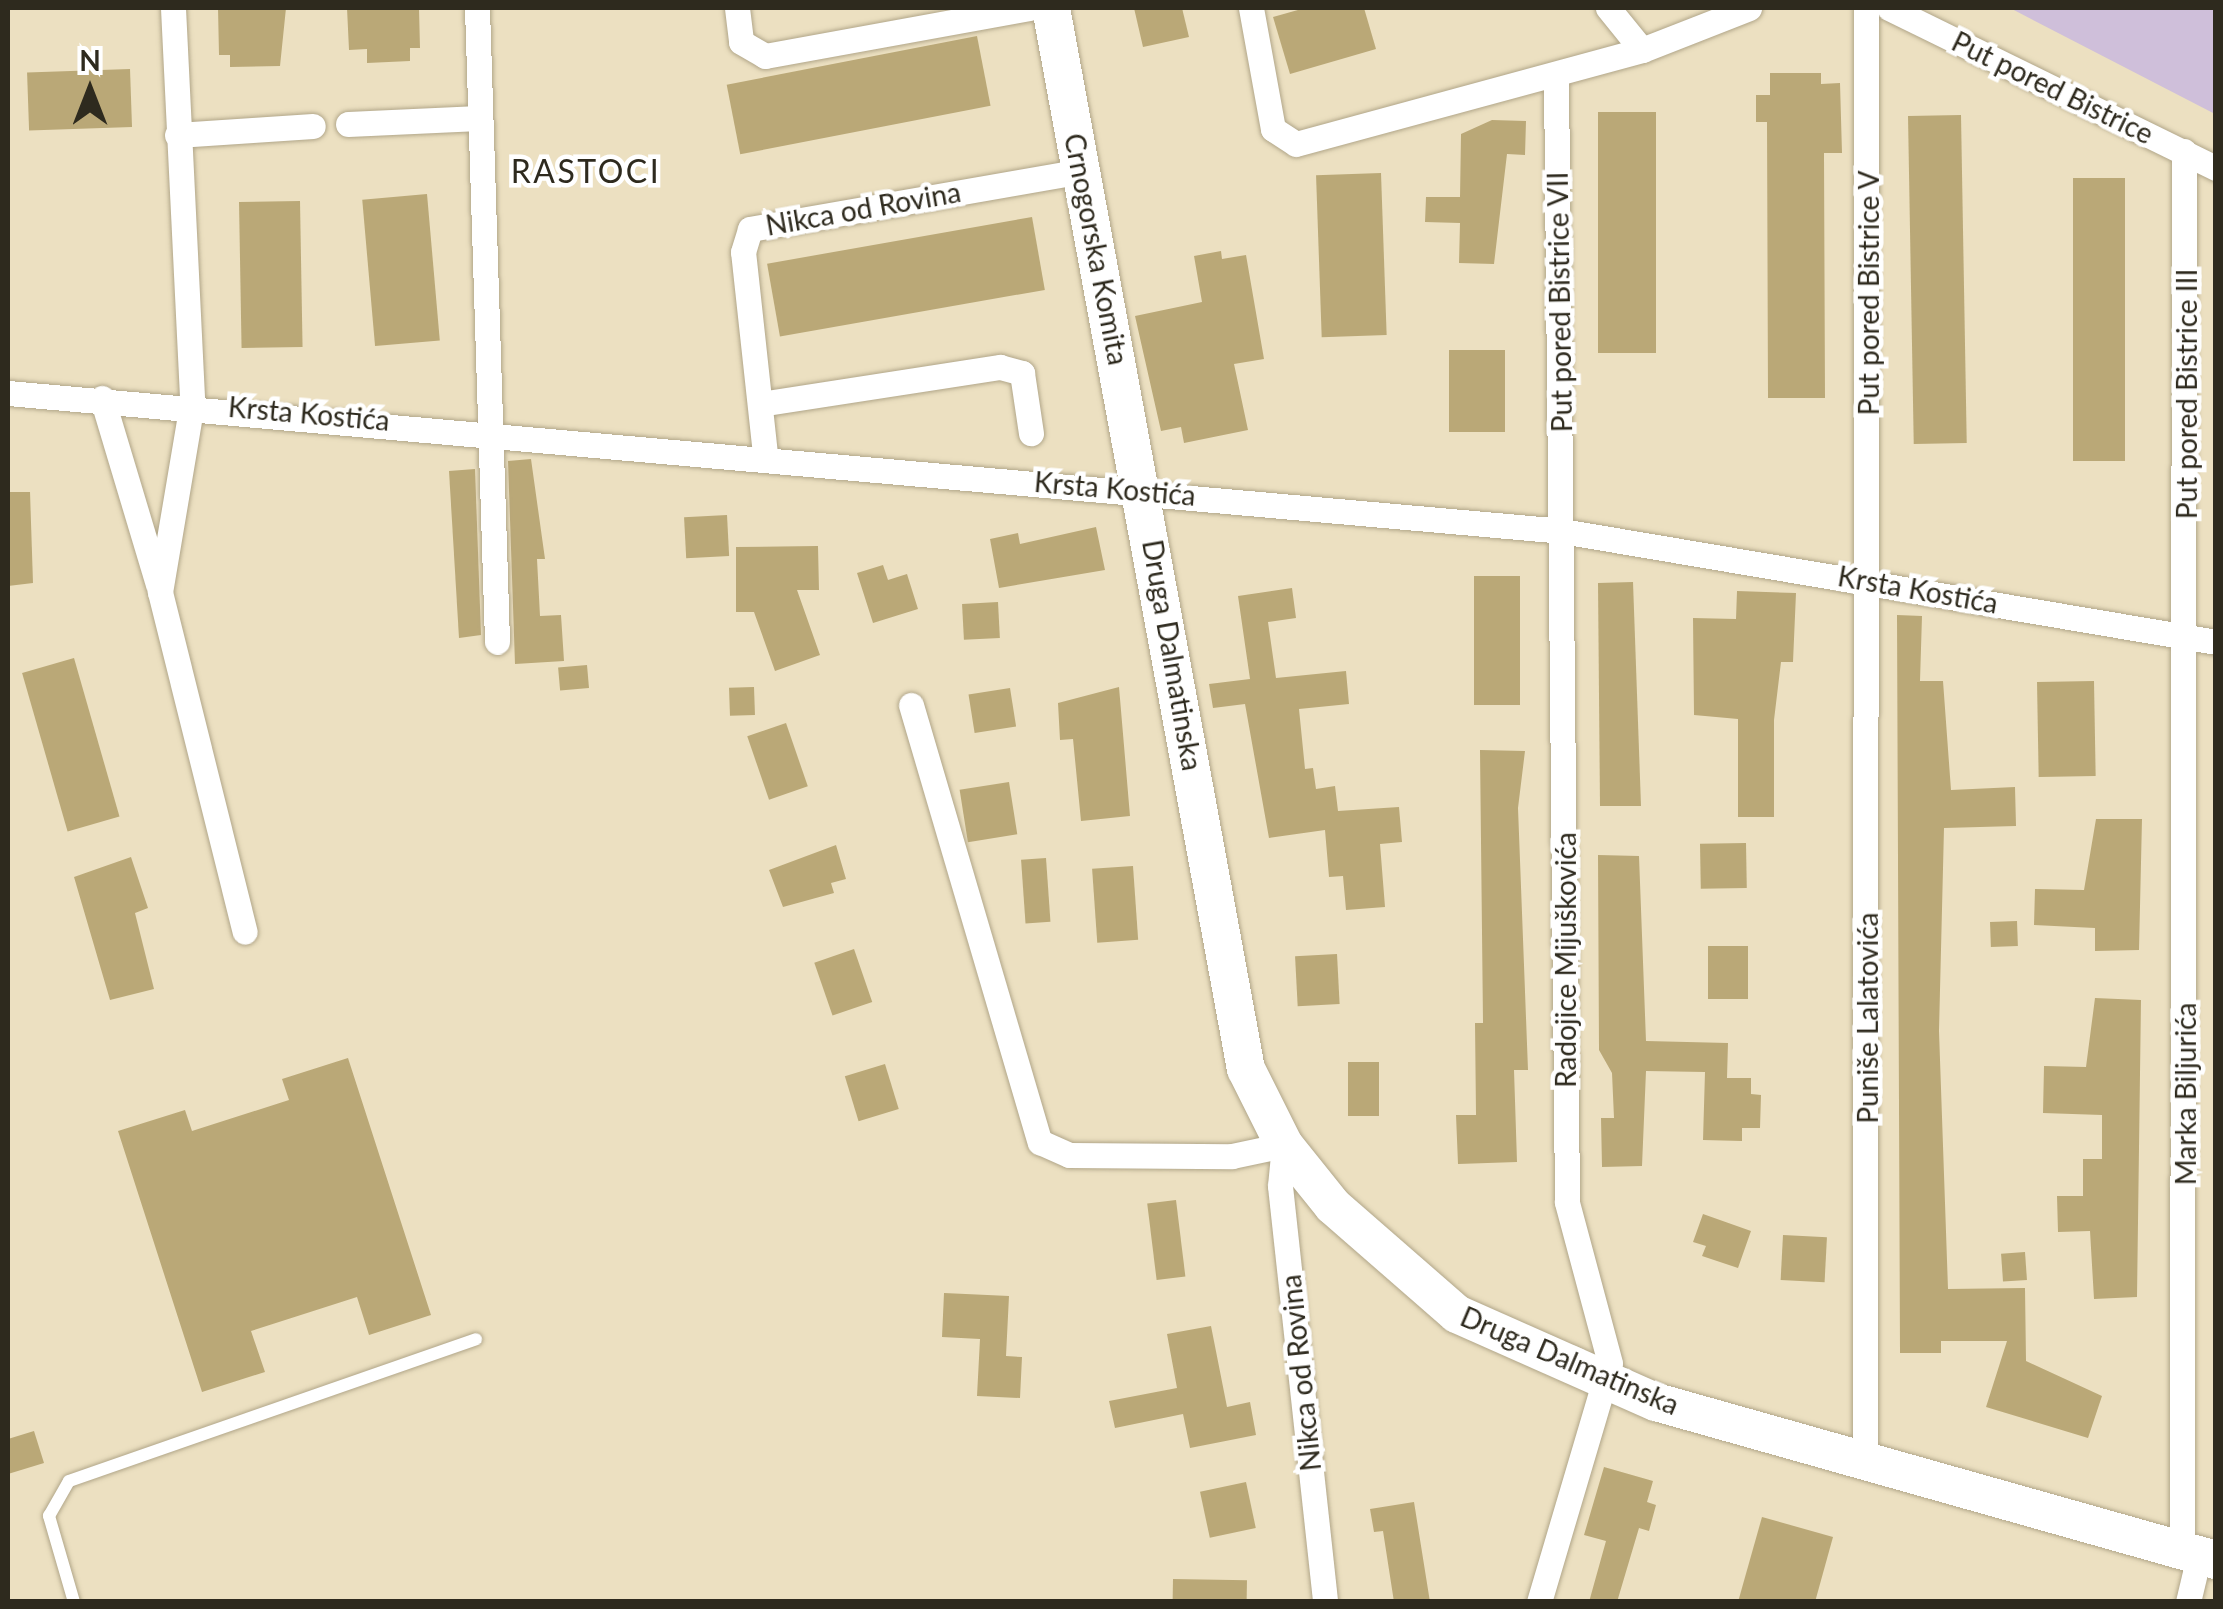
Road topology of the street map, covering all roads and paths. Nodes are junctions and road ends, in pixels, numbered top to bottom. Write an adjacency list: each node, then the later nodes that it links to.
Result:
1 (173, 8): 16 (street)
2 (477, 8): 13 (street)
3 (736, 8): 4 (street)
4 (1030, 8)
5 (1051, 8): 19 (street, Crnogorska Komita)
6 (1251, 8): 12 (street)
7 (1608, 8): 11 (street)
8 (1749, 8): 11 (street)
9 (1866, 8): 29 (street, Put pored Bistrice V)
10 (1890, 8): 17 (street, Put pored Bistrice)
11 (1642, 50): 12 (street)
12 (1556, 74): 28 (street, Put pored Bistrice VII)
13 (479, 118): 14 (street); 24 (street)
14 (348, 124)
15 (312, 126): 16 (street)
16 (176, 135): 22 (street)
17 (2184, 151): 18 (street, Put pored Bistrice); 31 (street, Put pored Bistrice III)
18 (2216, 168)
19 (1082, 171): 23 (street, Nikca od Rovina); 27 (street, Crnogorska Komita)
20 (8, 392): 21 (street, Krsta Kostića)
21 (102, 398): 22 (street, Krsta Kostića); 30 (street)
22 (192, 403): 24 (street, Krsta Kostića); 30 (street)
23 (760, 404): 25 (street); 26 (street, Nikca od Rovina)
24 (484, 428): 26 (street, Krsta Kostića); 32 (street)
25 (1031, 433)
26 (766, 454): 27 (street, Krsta Kostića)
27 (1144, 490): 28 (street, Krsta Kostića); 36 (street, Druga Dalmatinska)
28 (1562, 531): 29 (street, Krsta Kostića); 38 (street, Radojice Mijuškovića)
29 (1868, 579): 31 (street, Krsta Kostića); 39 (street, Puniše Lalatovića)
30 (160, 592): 35 (street)
31 (2187, 638): 33 (street, Krsta Kostića); 40 (street, Marka Biljurića)
32 (497, 642)
33 (2216, 642)
34 (911, 704): 36 (street)
35 (244, 932)
36 (1284, 1145): 38 (street, Druga Dalmatinska); 42 (street, Nikca od Rovina)
37 (476, 1339): 41 (lane)
38 (1607, 1380): 39 (street, Druga Dalmatinska); 43 (street)
39 (1865, 1457): 40 (street, Druga Dalmatinska)
40 (2199, 1556): 44 (street, Marka Biljurića)
41 (74, 1602)
42 (1325, 1602)
43 (1539, 1602)
44 (2188, 1602)

